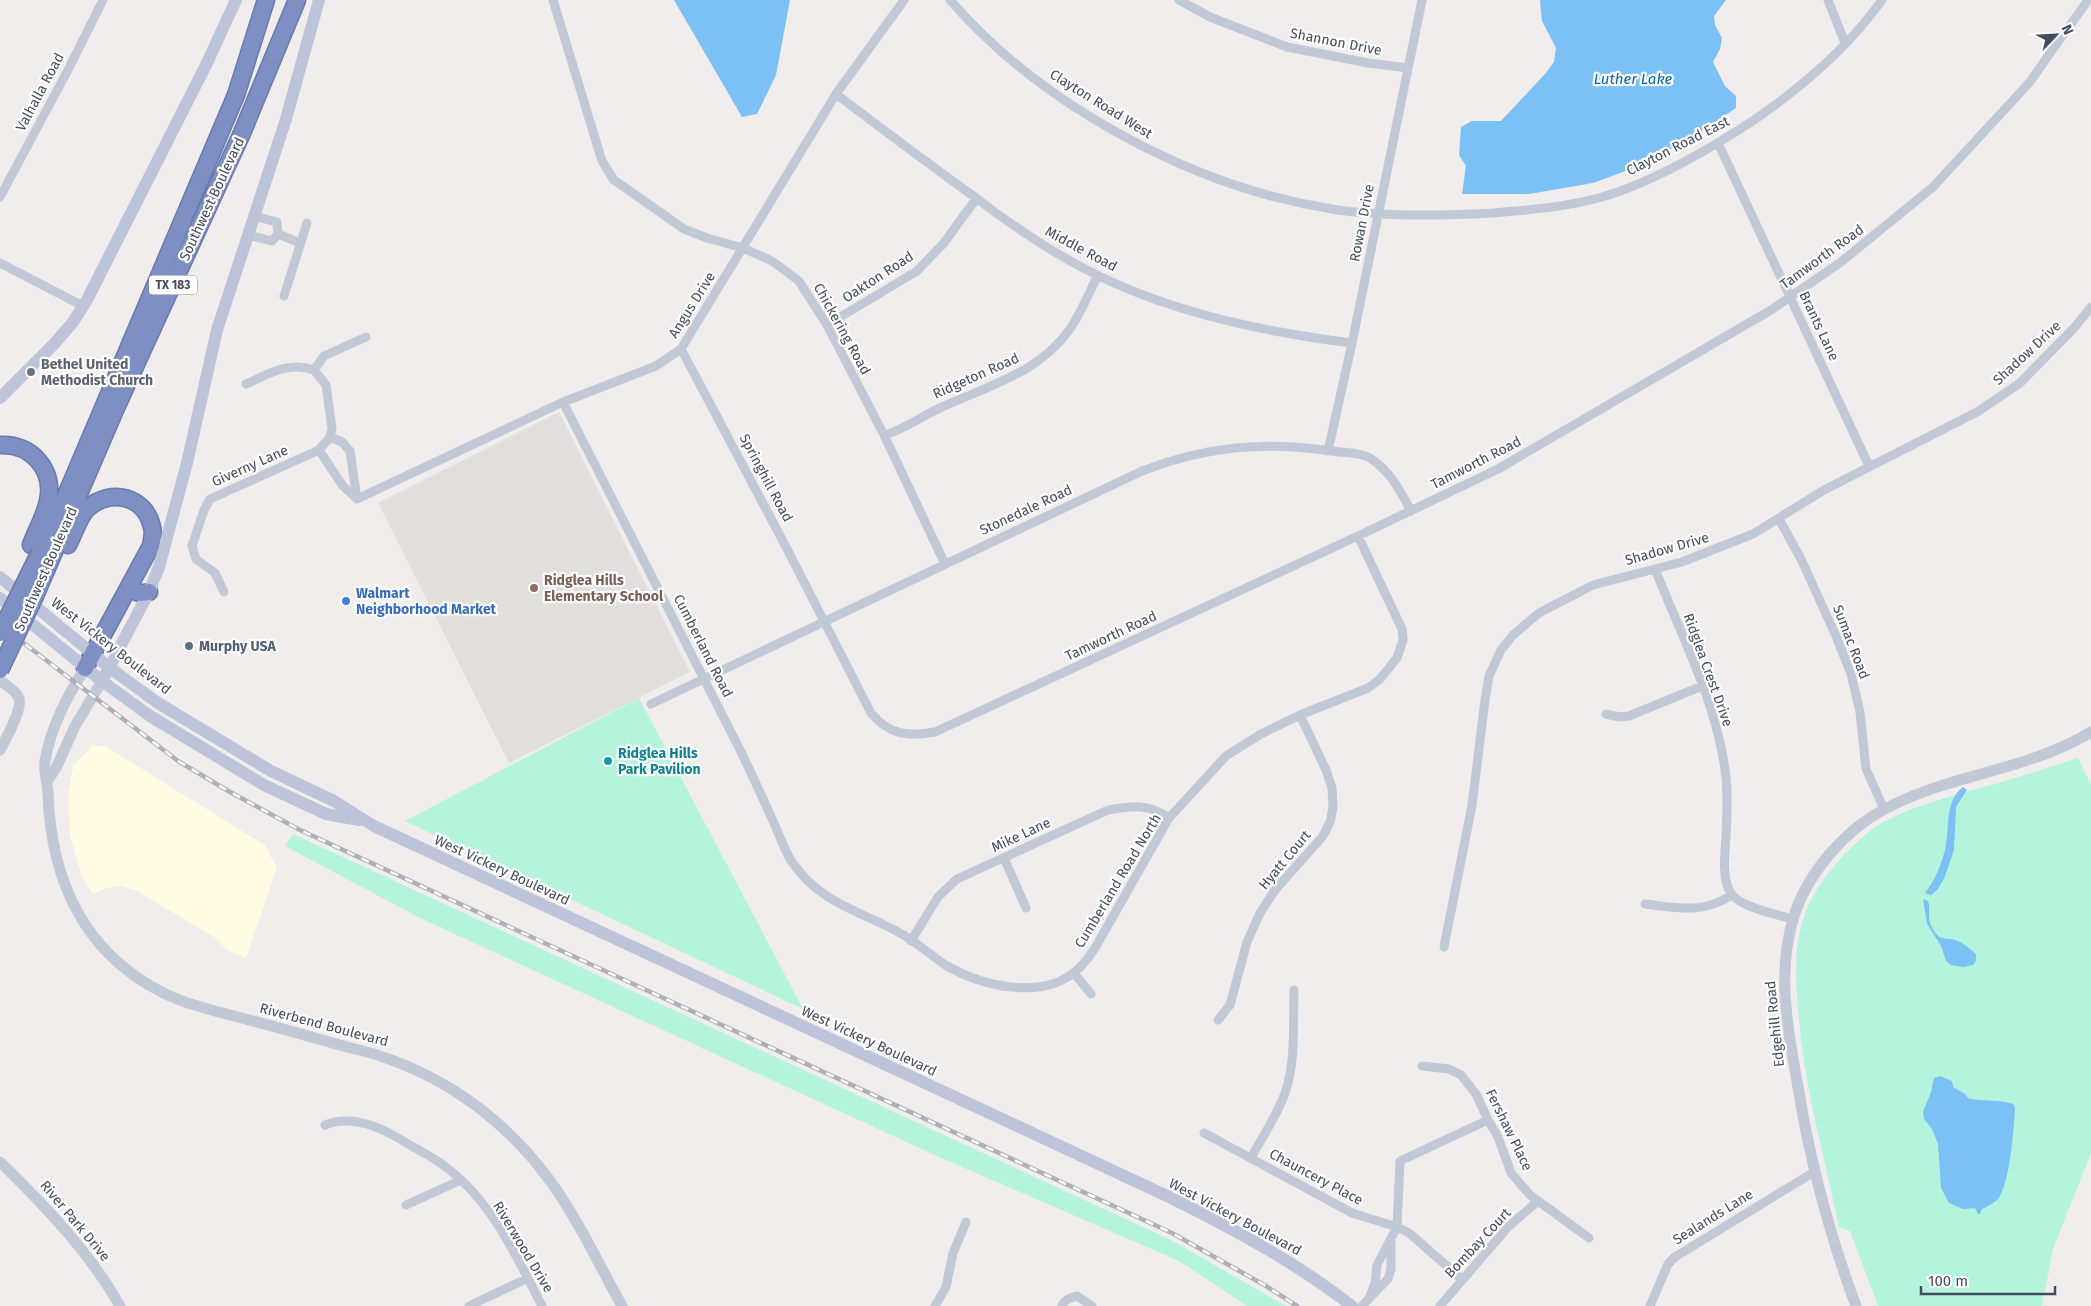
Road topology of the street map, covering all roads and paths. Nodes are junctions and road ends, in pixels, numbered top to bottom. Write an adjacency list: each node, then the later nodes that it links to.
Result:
1 (103, 0): 18 (street, Valhalla Road)
2 (236, 0): 31 (main road)
3 (266, 0): 51 (highway, Southwest Boulevard / TX 183)
4 (297, 0): 54 (highway, Southwest Boulevard / TX 183)
5 (319, 0): 21 (main road)
6 (553, 0): 26 (street, Chickering Road)
7 (904, 0): 16 (street, Angus Drive)
8 (950, 0): 20 (street, Clayton Road West)
9 (1179, 0): 15 (street, Shannon Drive)
10 (1422, 0): 15 (street, Rowan Drive)
11 (1828, 0): 14 (street)
12 (1882, 0): 14 (street, Clayton Road East)
13 (2088, 0): 30 (street, Tamworth Road)
14 (1846, 43): 17 (street, Clayton Road East)
15 (1408, 68): 20 (street, Rowan Drive)
16 (836, 94): 19 (street, Middle Road); 26 (street, Angus Drive)
17 (1718, 143): 20 (street, Clayton Road East); 30 (street, Brants Lane)
18 (0, 197)
19 (976, 199): 28 (street, Middle Road); 33 (street, Oakton Road)
20 (1378, 212): 35 (street, Rowan Drive)
21 (254, 216): 23 (street); 24 (main road)
22 (307, 223): 25 (street)
23 (278, 234): 24 (street); 25 (street)
24 (248, 235): 57 (main road)
25 (300, 243): 29 (street)
26 (743, 248): 33 (street, Chickering Road); 36 (street, Angus Drive)
27 (0, 263): 31 (street)
28 (1098, 275): 35 (street, Middle Road); 41 (street, Ridgeton Road)
29 (284, 296)
30 (1790, 296): 46 (street, Brants Lane); 48 (street, Tamworth Road)
31 (83, 306): 39 (main road)
32 (2091, 307): 46 (street, Shadow Drive)
33 (828, 325): 41 (street, Chickering Road)
34 (366, 337): 37 (street)
35 (1352, 343): 45 (street, Rowan Drive)
36 (681, 349): 40 (street, Angus Drive); 60 (street, Springhill Road)
37 (314, 370): 38 (street); 42 (street)
38 (246, 384)
39 (0, 398)
40 (563, 402): 47 (street, Angus Drive); 65 (street, Cumberland Road)
41 (884, 435): 52 (street, Chickering Road)
42 (330, 437): 44 (street, Giverny Lane); 47 (street)
43 (0, 445): 51 (highway)
44 (319, 450): 47 (street); 58 (street, Giverny Lane)
45 (1328, 451): 48 (street, Stonedale Road); 52 (street, Stonedale Road)
46 (1870, 466): 49 (street, Shadow Drive)
47 (357, 498)
48 (1412, 511): 50 (street, Tamworth Road)
49 (1780, 519): 53 (street, Shadow Drive); 75 (street, Sumac Road)
50 (1358, 536): 60 (street, Tamworth Road); 71 (street, Cumberland Road North)
51 (35, 548): 61 (highway)
52 (944, 564): 60 (street, Stonedale Road)
53 (1655, 569): 68 (street, Ridglea Crest Drive); 85 (street, Shadow Drive)
54 (51, 570): 56 (highway); 64 (highway, Southwest Boulevard, bridge)
55 (0, 577): 62 (main road, West Vickery Boulevard)
56 (130, 585): 57 (highway); 62 (highway)
57 (149, 592): 63 (main road)
58 (224, 592)
59 (0, 598): 62 (main road, West Vickery Boulevard)
60 (824, 622): 65 (street, Stonedale Road)
61 (2, 628)
62 (89, 661): 63 (main road, West Vickery Boulevard); 67 (main road, West Vickery Boulevard); 74 (street, Riverbend Boulevard)
63 (110, 668): 67 (main road); 77 (main road, West Vickery Boulevard)
64 (0, 670)
65 (704, 678): 69 (street, Stonedale Road); 80 (street, Cumberland Road)
66 (0, 680): 73 (street)
67 (102, 681): 74 (street); 77 (main road, West Vickery Boulevard)
68 (1702, 686): 70 (street); 79 (street, Ridglea Crest Drive)
69 (651, 704)
70 (1606, 714)
71 (1300, 715): 76 (street, Cumberland Road North); 89 (street, Hyatt Court)
72 (2091, 732): 75 (street, Edgehill Road)
73 (0, 750)
74 (48, 780): 110 (street, Riverbend Boulevard)
75 (1884, 809): 83 (street, Edgehill Road)
76 (1169, 818): 78 (street, Mike Lane); 86 (street, Cumberland Road North)
77 (364, 821): 114 (main road, West Vickery Boulevard)
78 (1004, 858): 82 (street); 84 (street, Mike Lane)
79 (1732, 895): 81 (street); 83 (street)
80 (825, 896): 84 (street, Cumberland Road North)
81 (1645, 904)
82 (1026, 908)
83 (1793, 918): 96 (street, Edgehill Road)
84 (911, 940): 86 (street, Cumberland Road North)
85 (1444, 946)
86 (1074, 973): 88 (street)
87 (1294, 990): 94 (street)
88 (1091, 994)
89 (1218, 1020)
90 (1422, 1066): 91 (street, Fershaw Place)
91 (1488, 1120): 98 (street, Fershaw Place); 101 (street)
92 (326, 1125): 97 (street, Riverwood Drive)
93 (1204, 1132): 94 (street, Chauncery Place)
94 (1251, 1158): 101 (street, Chauncery Place)
95 (0, 1162): 107 (street, River Park Drive)
96 (1814, 1172): 117 (street, Sealands Lane); 118 (street, Edgehill Road)
97 (461, 1180): 99 (street); 104 (street, Riverwood Drive)
98 (1538, 1201): 102 (street, Fershaw Place); 105 (street, Bombay Court)
99 (406, 1205)
100 (966, 1222): 111 (street)
101 (1397, 1226): 103 (street); 105 (street, Chauncery Place)
102 (1589, 1238)
103 (1390, 1241): 106 (street); 106 (street)
104 (528, 1278): 108 (street); 109 (street, Riverwood Drive)
105 (1462, 1279): 116 (street, Bombay Court)
106 (1370, 1296): 115 (street)
107 (120, 1306)
108 (469, 1306)
109 (542, 1306)
110 (622, 1306)
111 (935, 1306)
112 (1062, 1306): 113 (street)
113 (1092, 1306)
114 (1352, 1306)
115 (1362, 1306)
116 (1440, 1306)
117 (1650, 1306)
118 (1856, 1306)

